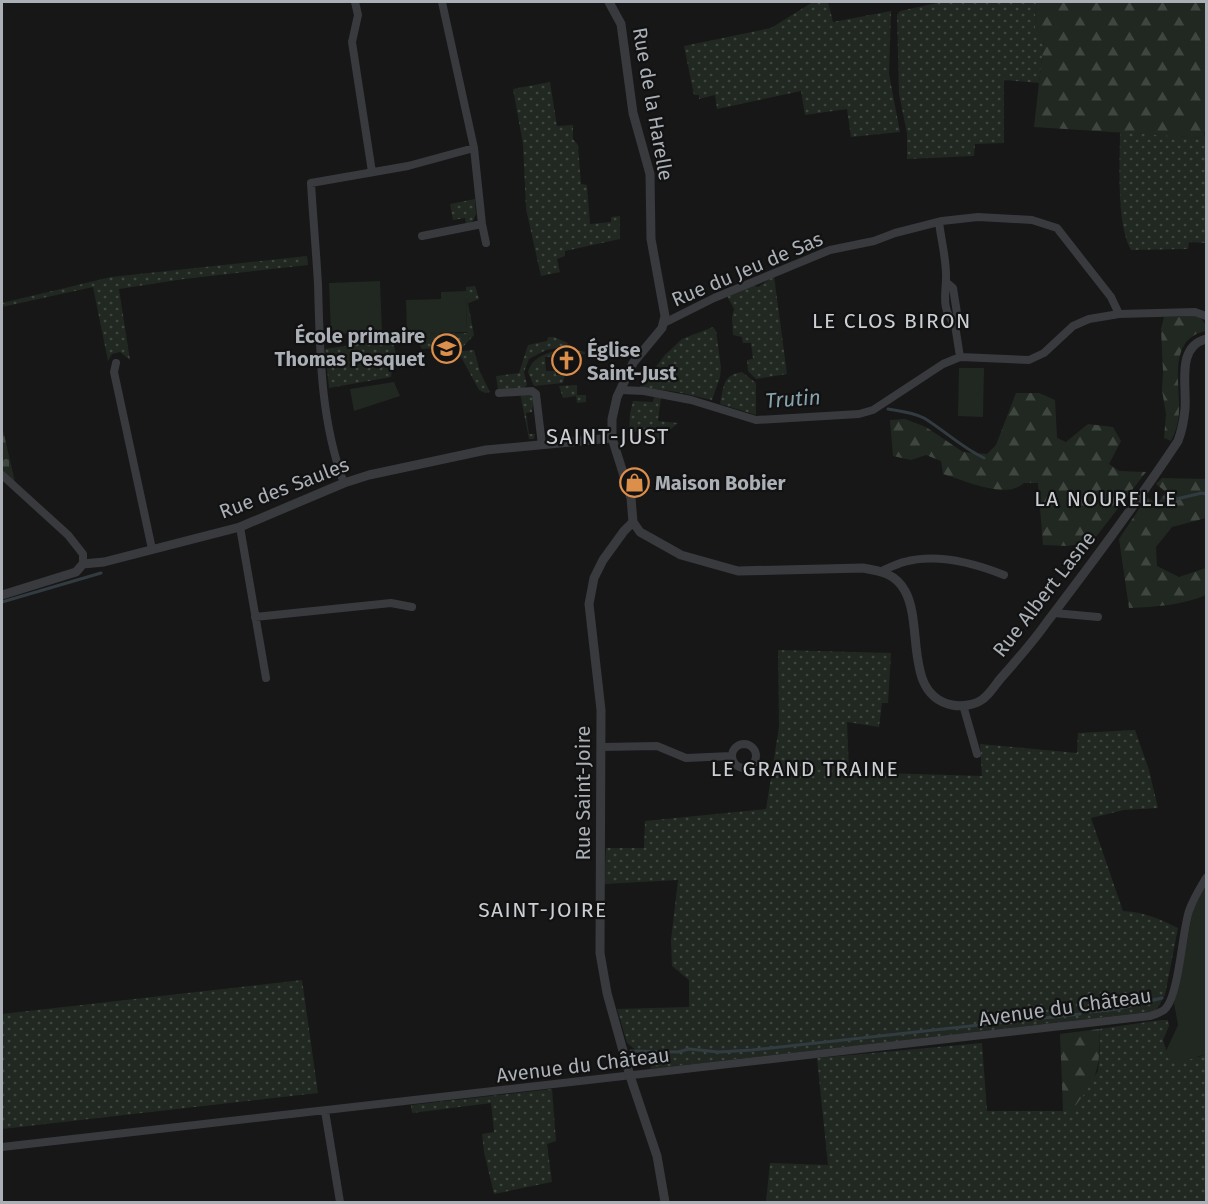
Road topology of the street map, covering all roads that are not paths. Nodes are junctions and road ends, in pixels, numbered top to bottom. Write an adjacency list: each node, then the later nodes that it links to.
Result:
1 (355, 2): 5 (street)
2 (442, 2): 4 (street)
3 (612, 4): 12 (street, Rue de la Harelle)
4 (474, 148): 5 (street); 7 (street)
5 (372, 172): 21 (street)
6 (939, 222): 10 (street, Rue du Jeu de Sas); 12 (street, Rue du Jeu de Sas); 14 (street)
7 (482, 224): 8 (street); 9 (street)
8 (422, 236)
9 (486, 243)
10 (1119, 314): 11 (street); 14 (street)
11 (1206, 316)
12 (664, 323): 16 (street)
13 (1206, 339): 30 (street, Rue Albert Lasne)
14 (960, 357): 16 (street)
15 (116, 363): 24 (street)
16 (621, 390): 18 (street)
17 (499, 393): 19 (street)
18 (612, 438): 19 (street, Rue des Saules); 22 (street)
19 (542, 445): 21 (street, Rue des Saules)
20 (2, 475): 25 (street)
21 (344, 483): 23 (street, Rue des Saules)
22 (633, 522): 26 (street); 35 (street, Rue Saint-Joire)
23 (240, 527): 24 (street, Rue des Saules); 31 (street)
24 (152, 549): 25 (street, Rue des Saules)
25 (84, 564): 28 (street, Rue des Saules)
26 (882, 571): 27 (street); 34 (street)
27 (1004, 575)
28 (2, 595)
29 (412, 607): 31 (street)
30 (1054, 613): 32 (street); 34 (street, Rue Albert Lasne)
31 (255, 617): 33 (street)
32 (1098, 617)
33 (266, 678)
34 (963, 705): 36 (street)
35 (602, 747): 37 (street); 39 (street, Rue Saint-Joire)
36 (977, 754)
37 (731, 756)
38 (1206, 878): 39 (street, Avenue du Château)
39 (630, 1076): 40 (street, Avenue du Château); 43 (street, Rue Saint-Joire)
40 (325, 1111): 41 (street, Avenue du Château); 42 (street)
41 (2, 1147)
42 (340, 1203)
43 (664, 1203)

